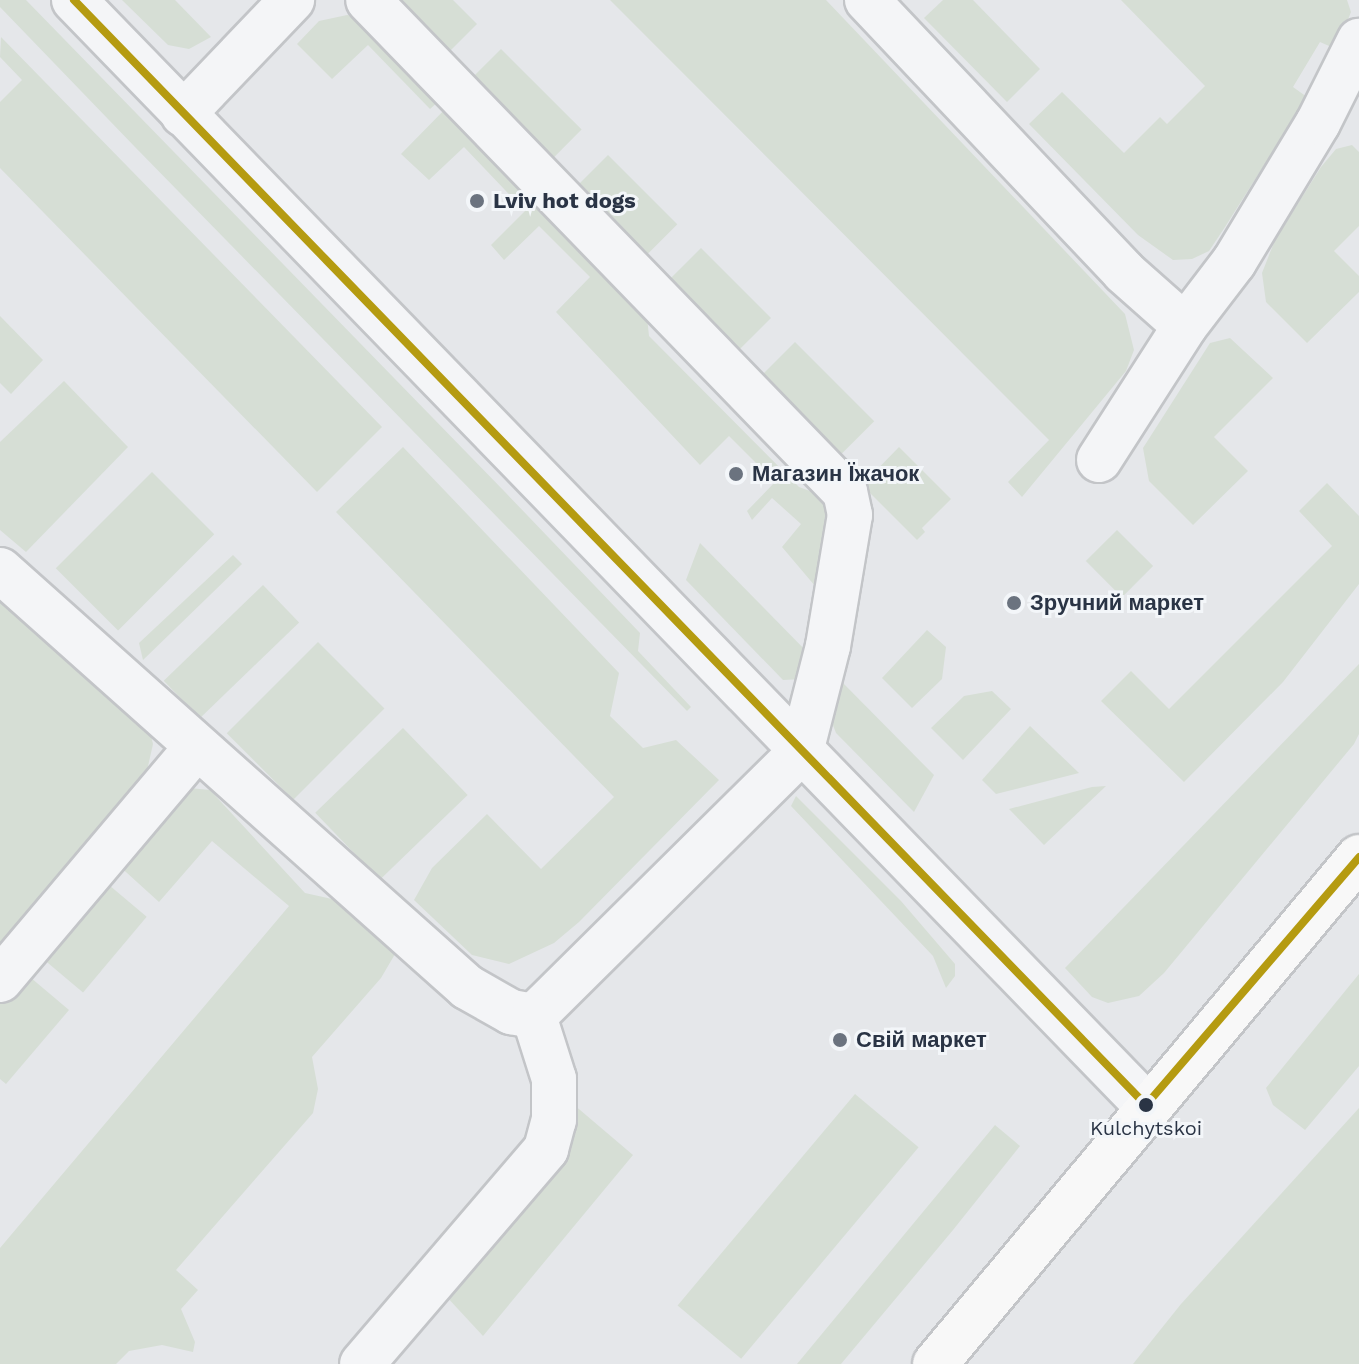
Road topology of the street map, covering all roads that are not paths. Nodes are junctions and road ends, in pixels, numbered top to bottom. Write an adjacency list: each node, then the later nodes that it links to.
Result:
1 (74, 0): 6 (street)
2 (292, 0): 6 (street)
3 (368, 0): 11 (street)
4 (867, 0): 7 (street)
5 (1359, 41): 7 (street)
6 (183, 114): 11 (street)
7 (1185, 326): 8 (street)
8 (1099, 460)
9 (0, 570): 10 (street)
10 (196, 748): 13 (street); 14 (street)
11 (801, 752): 14 (street); 15 (street)
12 (1359, 857): 15 (main road)
13 (0, 980)
14 (534, 1016): 16 (street)
15 (1146, 1105): 17 (main road)
16 (362, 1364)
17 (935, 1364)

